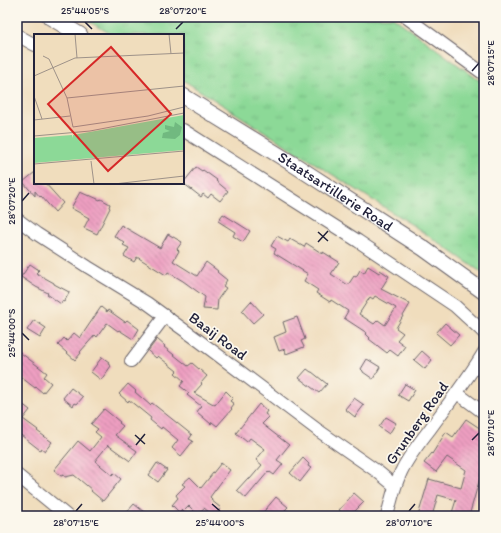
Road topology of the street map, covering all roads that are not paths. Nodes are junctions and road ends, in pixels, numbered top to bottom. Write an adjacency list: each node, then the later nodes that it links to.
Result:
1 (50, 17): 3 (street)
2 (406, 17): 6 (street)
3 (78, 34)
4 (17, 35): 5 (street)
5 (34, 44)
6 (484, 74)
7 (184, 97): 10 (street, Staatsartillerie Road)
8 (184, 131): 12 (street)
9 (17, 219): 11 (street, Baaij Road)
10 (484, 292)
11 (165, 316): 14 (street); 18 (street, Baaij Road)
12 (482, 330)
13 (484, 352): 15 (street, Grunberg Road)
14 (131, 362)
15 (457, 393): 16 (street); 18 (street, Grunberg Road)
16 (484, 413)
17 (17, 475): 19 (street)
18 (395, 486): 20 (street, Grunberg Road)
19 (67, 516)
20 (387, 516)

